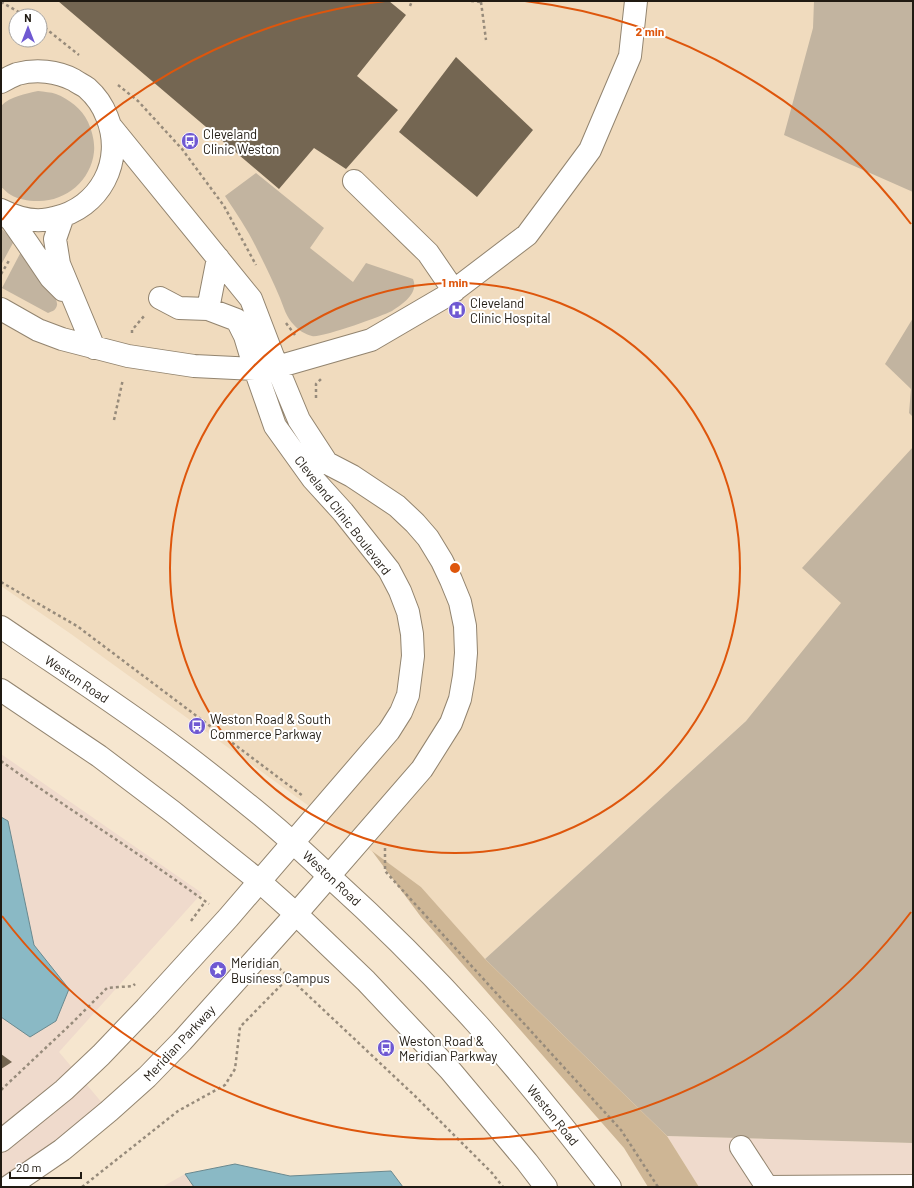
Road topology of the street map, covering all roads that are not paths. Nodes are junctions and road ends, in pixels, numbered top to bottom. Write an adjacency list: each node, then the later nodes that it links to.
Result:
1 (636, 1): 8 (main road)
2 (1, 82): 3 (main road)
3 (112, 128): 6 (main road); 7 (main road, Cleveland Clinic Boulevard)
4 (354, 181): 8 (main road)
5 (1, 210): 6 (main road); 10 (main road)
6 (63, 216): 10 (main road)
7 (218, 258): 12 (main road); 14 (main road, Cleveland Clinic Boulevard)
8 (454, 291): 14 (main road)
9 (160, 298): 12 (main road, Cleveland Clinic Boulevard)
10 (74, 301): 13 (main road)
11 (1, 309): 13 (main road)
12 (208, 309): 15 (main road, Cleveland Clinic Boulevard)
13 (94, 348): 15 (main road)
14 (277, 367): 15 (main road); 19 (main road, Cleveland Clinic Boulevard)
15 (255, 369): 18 (main road, Cleveland Clinic Boulevard)
16 (1, 627): 18 (main road, Weston Road)
17 (1, 690): 20 (main road)
18 (293, 843): 19 (main road, Weston Road); 20 (main road)
19 (330, 876): 21 (main road, Meridian Parkway); 27 (main road, Weston Road)
20 (259, 882): 21 (main road); 22 (main road)
21 (296, 914): 25 (main road, Meridian Parkway); 26 (main road)
22 (1, 1141)
23 (741, 1147): 28 (main road)
24 (913, 1186): 28 (main road)
25 (8, 1187)
26 (546, 1187)
27 (610, 1187)
28 (767, 1187)

